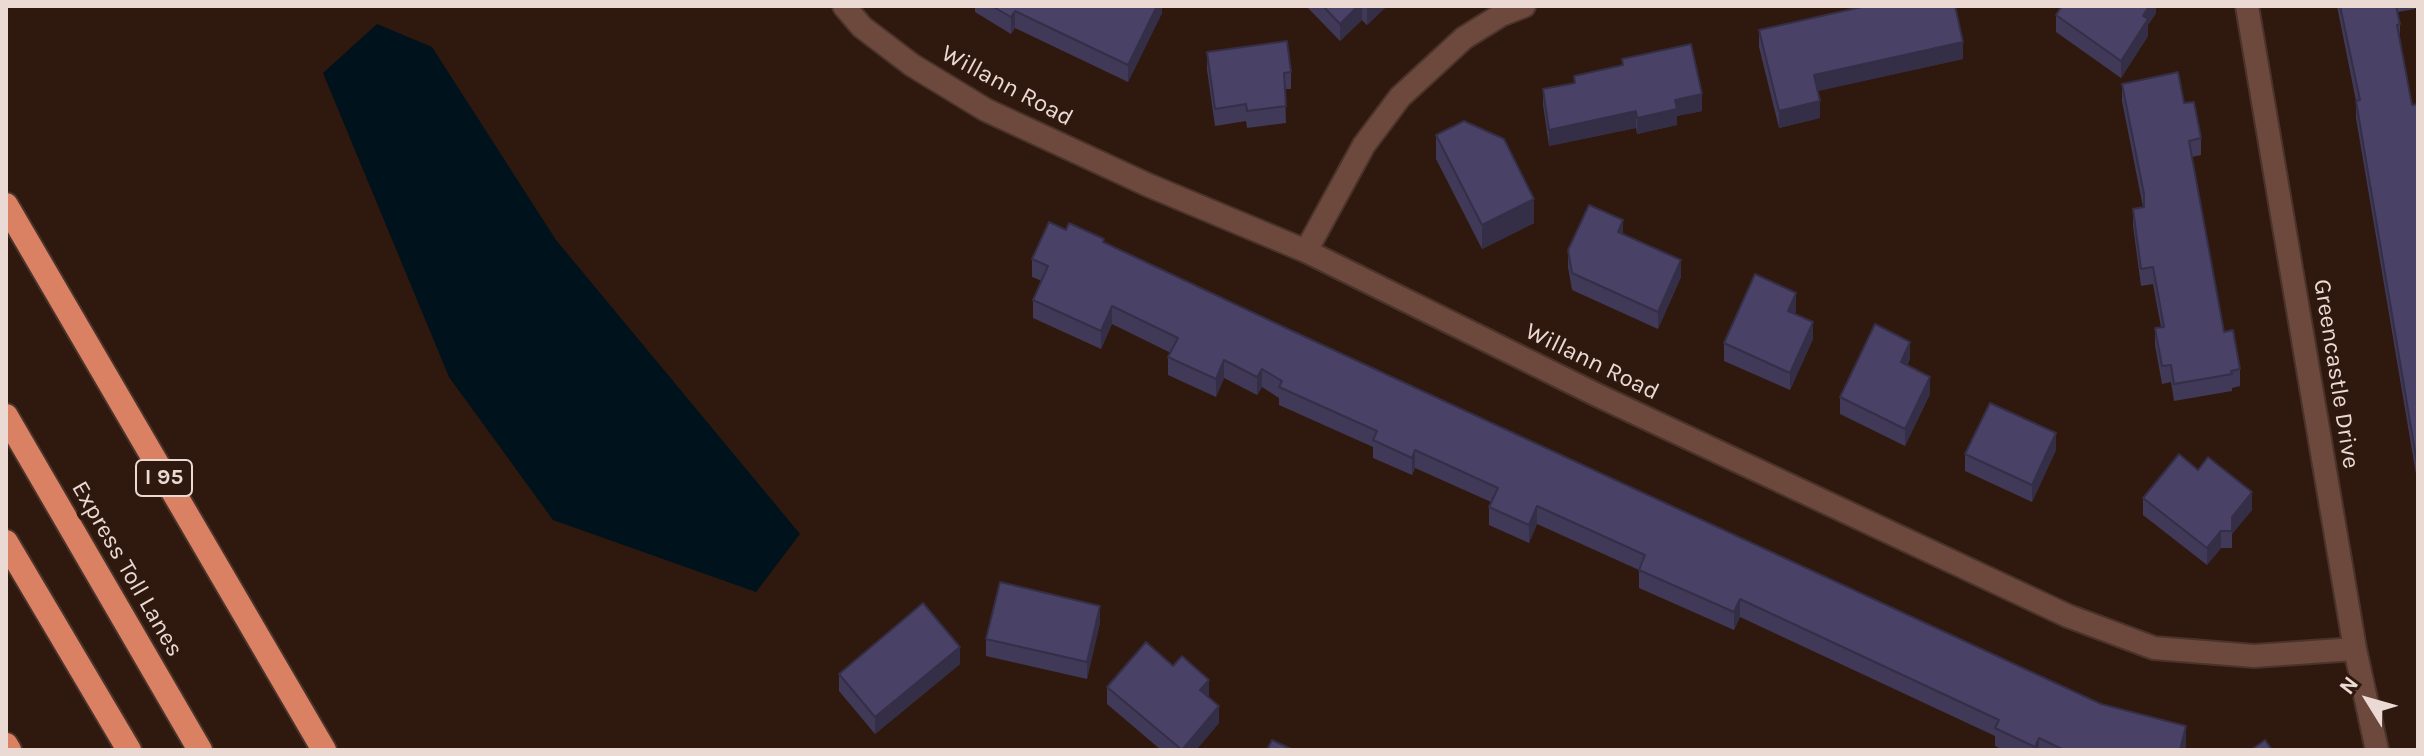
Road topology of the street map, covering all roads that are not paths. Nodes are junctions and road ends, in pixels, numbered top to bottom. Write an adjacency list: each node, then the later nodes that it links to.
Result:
1 (844, 6): 5 (street, Willann Road)
2 (1524, 6): 5 (street)
3 (2247, 6): 8 (street, Greencastle Drive)
4 (6, 205): 11 (highway, I 95)
5 (1306, 251): 8 (street, Willann Road)
6 (6, 416): 10 (highway, Express Toll Lanes)
7 (6, 542): 9 (highway)
8 (2355, 649): 12 (street, Greencastle Drive)
9 (129, 750)
10 (200, 750)
11 (324, 750)
12 (2377, 750)

